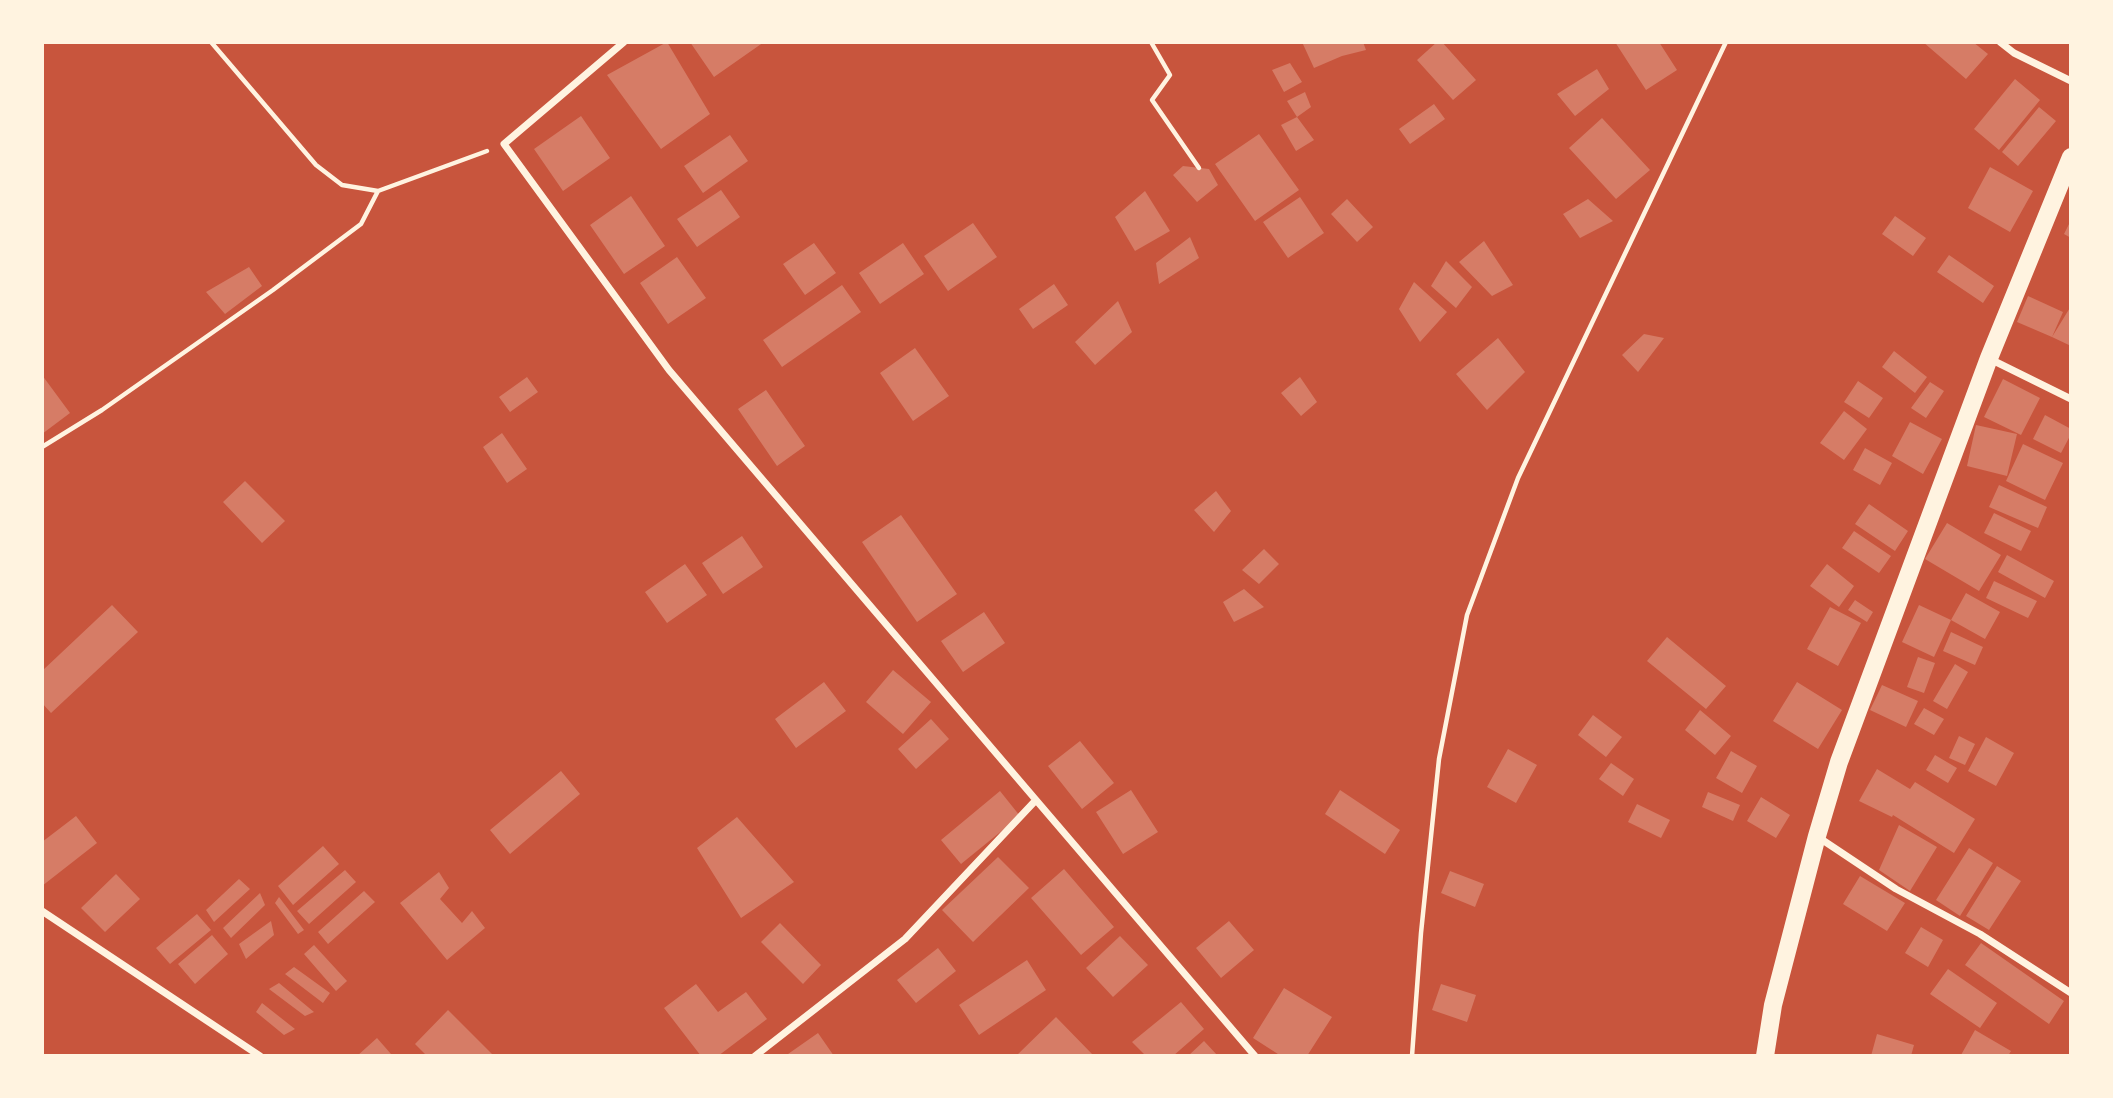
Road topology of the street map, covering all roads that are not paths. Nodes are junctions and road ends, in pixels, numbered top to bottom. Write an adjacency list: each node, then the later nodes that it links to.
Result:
1 (624, 42): 7 (street)
2 (2000, 42): 3 (street)
3 (2071, 81)
4 (2071, 157): 5 (main road)
5 (1989, 359): 6 (street); 8 (main road)
6 (2071, 399)
7 (1036, 800): 12 (street); 13 (street)
8 (1817, 836): 10 (street); 14 (main road)
9 (42, 911): 11 (street)
10 (2071, 993)
11 (260, 1056)
12 (755, 1056)
13 (1255, 1056)
14 (1765, 1056)

